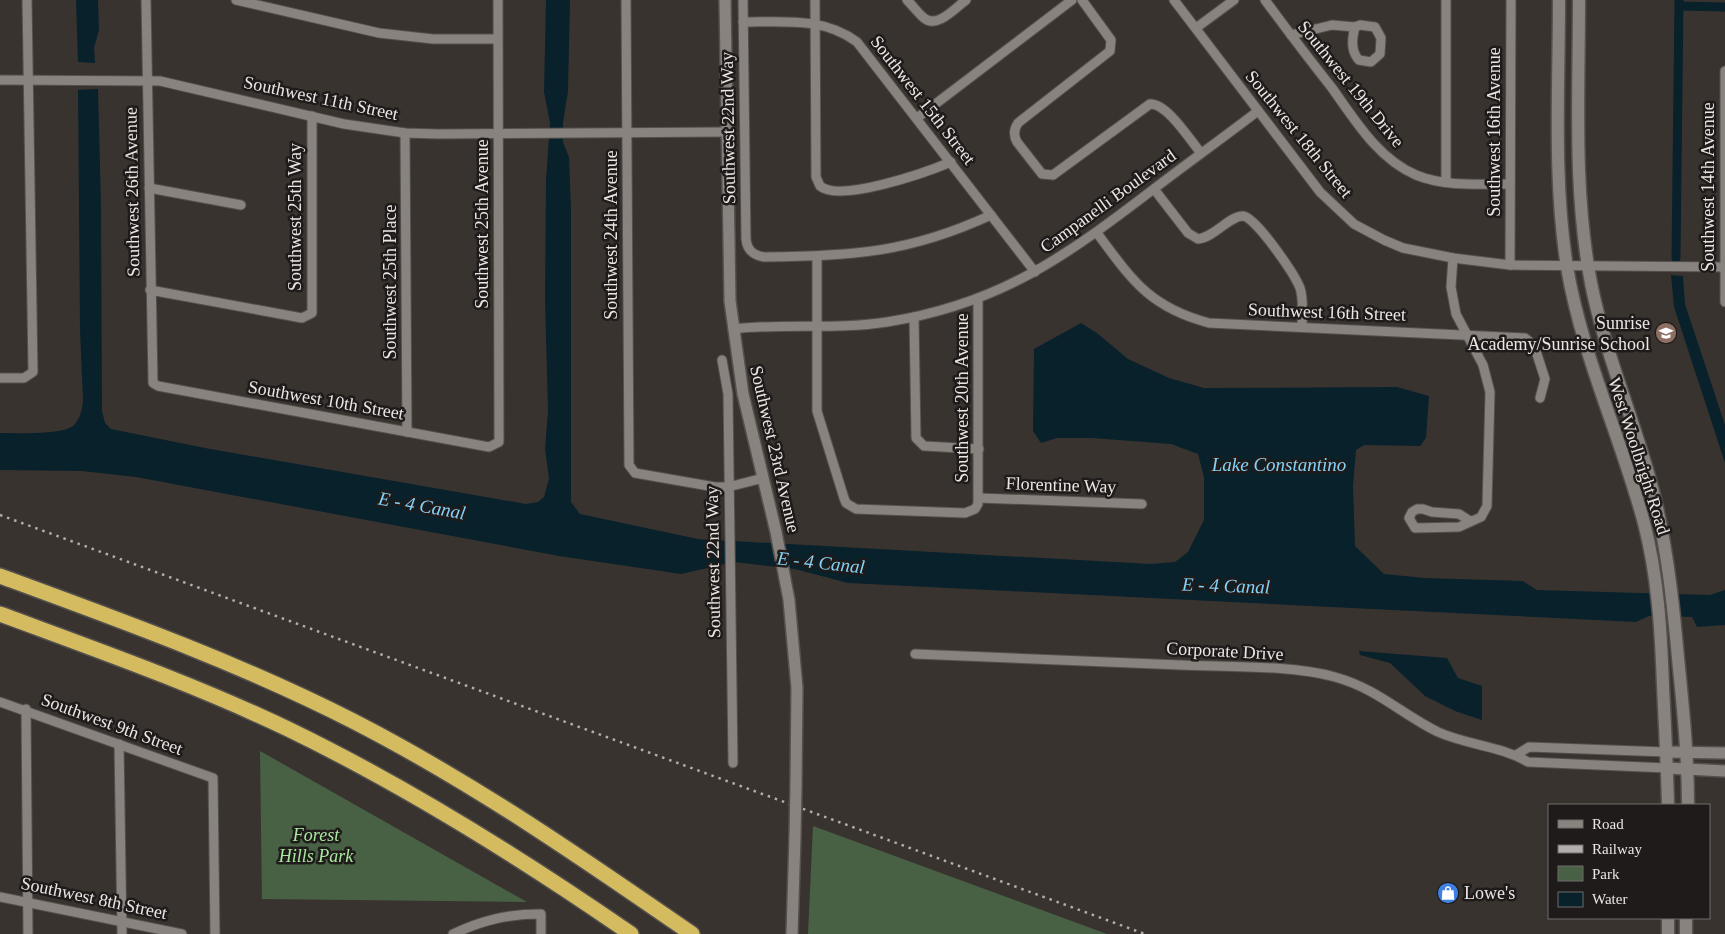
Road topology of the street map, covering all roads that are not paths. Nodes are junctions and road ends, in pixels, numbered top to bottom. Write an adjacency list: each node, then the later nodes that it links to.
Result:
1 (27, 0): 29 (street)
2 (146, 0): 27 (street, Southwest 26th Avenue)
3 (236, 0): 25 (street)
4 (498, 0): 25 (street, Southwest 25th Avenue)
5 (626, 0): 35 (street, Southwest 24th Avenue)
6 (726, 0): 33 (street, Southwest 23rd Avenue)
7 (743, 0): 20 (street, Southwest 22nd Way)
8 (815, 0): 21 (street)
9 (907, 0): 10 (street)
10 (966, 0)
11 (1072, 0): 32 (street)
12 (1082, 0): 37 (street)
13 (1174, 0): 23 (street, Southwest 18th Street)
14 (1234, 0): 23 (street)
15 (1265, 0): 24 (street, Southwest 19th Drive)
16 (1446, 0): 39 (street)
17 (1511, 0): 40 (street, Southwest 16th Avenue)
18 (1559, 0): 50 (main road, West Woolbright Road)
19 (1579, 0): 51 (main road, West Woolbright Road)
20 (743, 22): 21 (street, Southwest 15th Street); 47 (street, Southwest 22nd Way)
21 (815, 23): 32 (street, Southwest 15th Street); 38 (street)
22 (1355, 27): 24 (street)
23 (1196, 28): 30 (street, Southwest 18th Street)
24 (1291, 35): 39 (street, Southwest 19th Drive)
25 (497, 39): 36 (street, Southwest 25th Avenue)
26 (1725, 72): 43 (street, Southwest 14th Avenue)
27 (147, 79): 29 (street, Southwest 11th Street); 31 (street, Southwest 11th Street); 41 (street, Southwest 26th Avenue)
28 (0, 80): 29 (street, Southwest 11th Street)
29 (28, 80): 63 (street)
30 (1258, 111): 37 (street, Campanelli Boulevard); 48 (street, Southwest 18th Street)
31 (312, 116): 34 (street, Southwest 11th Street); 54 (street, Southwest 25th Way)
32 (917, 118): 38 (street, Southwest 15th Street)
33 (726, 132): 35 (street, Southwest 11th Street); 60 (street, Southwest 23rd Avenue)
34 (405, 133): 36 (street, Southwest 11th Street); 66 (street, Southwest 25th Place)
35 (627, 133): 36 (street, Southwest 11th Street); 70 (street, Southwest 24th Avenue)
36 (498, 134): 67 (street, Southwest 25th Avenue)
37 (1200, 153): 42 (street, Campanelli Boulevard)
38 (951, 162): 45 (street, Southwest 15th Street)
39 (1446, 182): 40 (street, Southwest 19th Drive)
40 (1510, 184): 49 (street, Southwest 16th Avenue)
41 (149, 188): 44 (street); 54 (street, Southwest 26th Avenue)
42 (1154, 189): 46 (street, Campanelli Boulevard); 59 (street)
43 (1724, 196): 52 (street, Southwest 14th Avenue)
44 (241, 205)
45 (992, 215): 47 (street); 53 (street, Southwest 15th Street)
46 (1097, 233): 53 (street, Campanelli Boulevard); 59 (street, Southwest 16th Street)
47 (816, 257): 58 (street)
48 (1453, 258): 49 (street, Southwest 18th Street); 61 (street)
49 (1510, 265): 50 (street, Southwest 18th Street)
50 (1567, 266): 51 (street, Southwest 18th Street); 80 (main road, West Woolbright Road)
51 (1588, 267): 52 (street, Southwest 18th Street); 81 (main road, West Woolbright Road)
52 (1724, 267): 56 (street, Southwest 14th Avenue)
53 (1036, 272): 55 (street, Campanelli Boulevard)
54 (150, 290): 64 (street, Southwest 26th Avenue)
55 (978, 299): 57 (street, Campanelli Boulevard); 68 (street, Southwest 20th Avenue)
56 (1725, 302)
57 (914, 317): 58 (street, Campanelli Boulevard); 68 (street)
58 (817, 327): 60 (street, Campanelli Boulevard); 71 (street)
59 (1302, 327): 61 (street, Southwest 16th Street)
60 (732, 329): 69 (street, Southwest 23rd Avenue)
61 (1465, 334): 65 (street, Southwest 16th Street); 73 (street)
62 (722, 360): 70 (street, Southwest 22nd Way)
63 (0, 378)
64 (153, 383): 66 (street, Southwest 10th Street)
65 (1540, 398)
66 (407, 432): 67 (street, Southwest 10th Street)
67 (495, 446)
68 (979, 449): 71 (street, Southwest 20th Avenue)
69 (763, 478): 70 (street); 103 (street, Southwest 23rd Avenue, bridge)
70 (728, 487): 84 (street, Southwest 22nd Way)
71 (979, 498): 72 (street, Florentine Way)
72 (1142, 504)
73 (1470, 521): 73 (street)
74 (0, 576): 102 (highway)
75 (0, 614): 101 (highway)
76 (915, 654): 83 (street, Corporate Drive)
77 (0, 702): 78 (street, Southwest 9th Street)
78 (26, 709): 79 (street, Southwest 9th Street); 91 (street)
79 (119, 744): 94 (street); 98 (street, Southwest 9th Street)
80 (1666, 752): 81 (street); 83 (street); 85 (main road, West Woolbright Road)
81 (1687, 752): 82 (street); 86 (main road, West Woolbright Road)
82 (1725, 753)
83 (1516, 755): 85 (street, Corporate Drive)
84 (733, 763)
85 (1667, 768): 86 (street); 88 (main road, West Woolbright Road)
86 (1688, 769): 87 (street); 89 (main road, West Woolbright Road)
87 (1725, 771)
88 (1668, 804)
89 (1688, 804)
90 (0, 897): 91 (street, Southwest 8th Street)
91 (28, 902): 94 (street, Southwest 8th Street); 95 (street)
92 (1668, 919): 104 (main road)
93 (1686, 919): 105 (main road)
94 (121, 922): 96 (street); 97 (street, Southwest 8th Street)
95 (28, 934)
96 (122, 934)
97 (182, 934)
98 (215, 934)
99 (453, 934): 100 (street)
100 (541, 934)
101 (631, 934)
102 (692, 934)
103 (792, 934)
104 (1668, 934)
105 (1686, 934)

